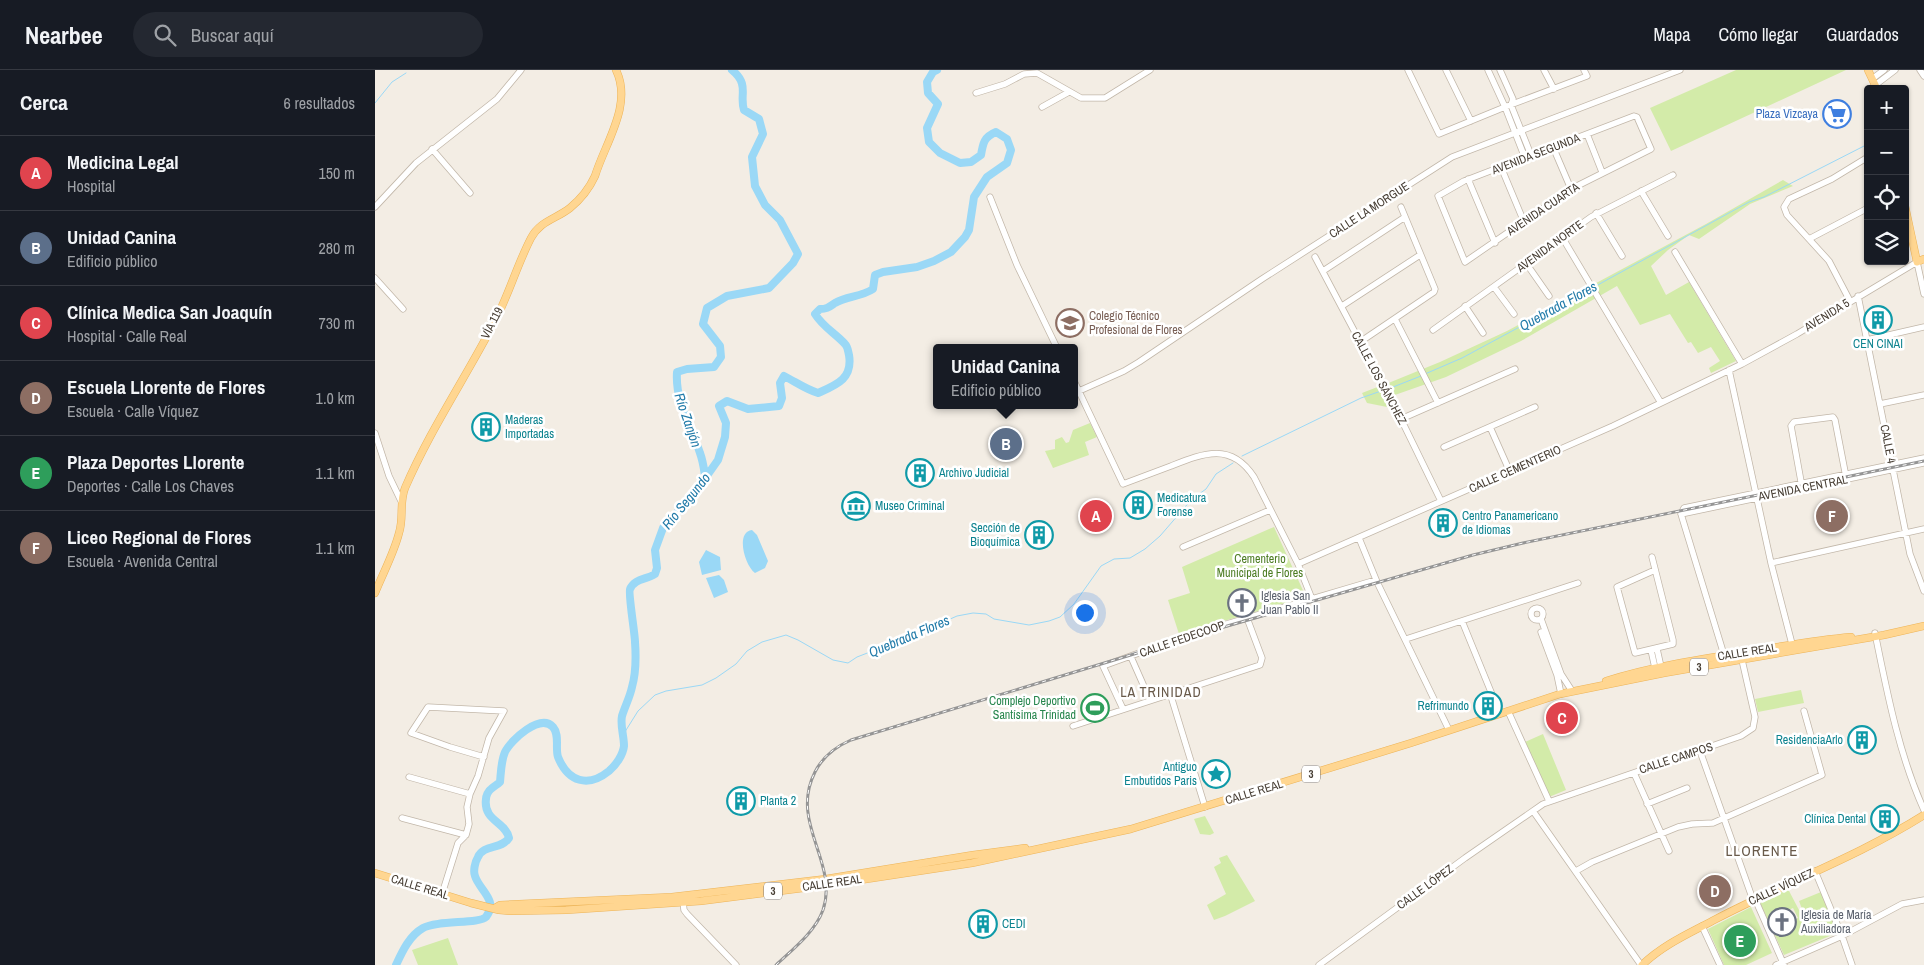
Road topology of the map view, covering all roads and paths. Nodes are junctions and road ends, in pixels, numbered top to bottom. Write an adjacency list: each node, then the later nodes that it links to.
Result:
1 (511, 70): 16 (street)
2 (616, 70): 99 (main road, VÍA 119)
3 (1150, 70): 20 (street)
4 (1408, 70): 24 (street)
5 (1446, 70): 24 (street)
6 (1488, 70): 22 (street)
7 (1501, 70): 22 (street)
8 (1544, 70): 19 (street)
9 (1584, 70): 19 (street)
10 (1680, 70): 25 (street, CALLE LA MORGUE)
11 (1868, 70): 18 (main road)
12 (1884, 70): 18 (street)
13 (1895, 70): 18 (street)
14 (1920, 70): 17 (street)
15 (1038, 71): 20 (street); 21 (street)
16 (519, 72): 28 (street)
17 (1924, 76)
18 (1874, 84)
19 (1554, 90): 22 (street)
20 (1069, 92): 23 (street)
21 (975, 93)
22 (1508, 106): 24 (street); 25 (street)
23 (1042, 107)
24 (1471, 121)
25 (1518, 132): 30 (street); 31 (street); 80 (street, CALLE LA MORGUE)
26 (1587, 134): 27 (street, AVENIDA SEGUNDA); 29 (street, AVENIDA SEGUNDA); 34 (street)
27 (1553, 147): 30 (street, AVENIDA SEGUNDA); 37 (street)
28 (432, 149): 39 (street); 41 (street)
29 (1651, 149): 34 (street, AVENIDA CUARTA)
30 (1531, 155): 31 (street, AVENIDA SEGUNDA)
31 (1525, 158): 33 (street, AVENIDA SEGUNDA)
32 (1864, 159): 50 (street)
33 (1501, 167): 36 (street, AVENIDA SEGUNDA); 47 (street)
34 (1603, 172): 37 (street, AVENIDA CUARTA)
35 (1673, 175): 38 (street, AVENIDA NORTE)
36 (1468, 179): 51 (street); 57 (street, AVENIDA SEGUNDA)
37 (1571, 188): 47 (street, AVENIDA CUARTA)
38 (1641, 191): 44 (street, AVENIDA NORTE); 48 (street)
39 (470, 193)
40 (990, 196): 76 (street)
41 (375, 207)
42 (1401, 207): 45 (street)
43 (1864, 210): 50 (street)
44 (1596, 213): 49 (street, AVENIDA NORTE); 54 (street)
45 (1405, 217): 53 (street); 59 (street)
46 (1909, 220): 56 (main road)
47 (1524, 222): 51 (street, AVENIDA CUARTA)
48 (1668, 236)
49 (1562, 237): 58 (street, AVENIDA NORTE); 83 (street)
50 (1809, 239): 65 (street)
51 (1495, 243): 57 (street, AVENIDA CUARTA)
52 (1675, 252): 77 (street)
53 (1420, 255): 66 (street); 70 (street)
54 (1623, 256)
55 (1315, 257): 59 (street, CALLE LOS SÁNCHEZ)
56 (1921, 260): 62 (street); 64 (street, AVENIDA 5)
57 (1466, 263)
58 (1526, 263): 61 (street, AVENIDA NORTE); 63 (street)
59 (1323, 271): 66 (street, CALLE LOS SÁNCHEZ)
60 (375, 278): 68 (street)
61 (1493, 286): 67 (street, AVENIDA NORTE); 69 (street)
62 (1924, 294)
63 (1549, 296)
64 (1858, 296): 65 (street, AVENIDA 5); 74 (street, CALLE 4)
65 (1850, 301): 77 (street, AVENIDA 5)
66 (1342, 306): 75 (street, CALLE LOS SÁNCHEZ)
67 (1465, 306): 72 (street, AVENIDA NORTE); 73 (street)
68 (403, 309)
69 (1514, 314)
70 (1395, 320): 75 (street); 82 (street)
71 (1924, 327): 74 (street)
72 (1433, 330)
73 (1483, 332)
74 (1867, 340): 84 (street, CALLE 4)
75 (1360, 342): 86 (street, CALLE LOS SÁNCHEZ)
76 (1055, 344)
77 (1742, 364): 79 (street, AVENIDA 5)
78 (1515, 369): 82 (street)
79 (1729, 370): 83 (street, CALLE CEMENTERIO); 98 (street)
80 (1079, 390): 101 (street)
81 (1924, 394): 84 (street)
82 (1438, 403): 86 (street)
83 (1661, 403): 95 (street, CALLE CEMENTERIO)
84 (1880, 404): 94 (street, CALLE 4)
85 (1535, 407): 87 (street)
86 (1401, 419): 100 (street, CALLE LOS SÁNCHEZ)
87 (1490, 427): 89 (street); 95 (street)
88 (375, 433): 90 (street)
89 (1444, 447)
90 (379, 453): 92 (street); 99 (street)
91 (1924, 458): 94 (street, AVENIDA CENTRAL)
92 (375, 459)
93 (1924, 463): 94 (street, AVENIDA CENTRAL)
94 (1893, 467): 96 (street, AVENIDA CENTRAL); 103 (street, CALLE 4)
95 (1510, 472): 100 (street, CALLE CEMENTERIO)
96 (1846, 477): 97 (street, AVENIDA CENTRAL); 97 (street)
97 (1802, 486): 98 (street, AVENIDA CENTRAL)
98 (1756, 496): 107 (street); 127 (street, AVENIDA CENTRAL)
99 (401, 501): 113 (main road, VÍA 119)
100 (1441, 501): 104 (street, CALLE CEMENTERIO)
101 (1270, 510): 105 (street); 108 (street)
102 (1924, 529): 103 (street)
103 (1906, 532): 107 (street); 112 (street, CALLE 4)
104 (1359, 538): 108 (street, CALLE CEMENTERIO); 110 (street)
105 (1183, 547)
106 (1651, 557): 109 (street)
107 (1771, 563): 122 (street)
108 (1298, 564): 114 (street)
109 (1655, 570): 124 (street); 124 (street)
110 (1376, 580): 114 (street, CALLE FEDECOOP); 121 (street)
111 (1578, 583): 117 (street)
112 (1924, 591)
113 (375, 593)
114 (1312, 599): 115 (street, CALLE FEDECOOP)
115 (1247, 618): 128 (street, CALLE FEDECOOP); 134 (street)
116 (1539, 620): 132 (street)
117 (1462, 621): 121 (street); 140 (street)
118 (1924, 622): 120 (main road, CALLE REAL / 3)
119 (1924, 626): 120 (main road, CALLE REAL / 3)
120 (1875, 635): 122 (main road, CALLE REAL / 3); 123 (main road, CALLE REAL / 3); 152 (street)
121 (1406, 640): 142 (street)
122 (1792, 644): 123 (main road); 125 (main road, CALLE REAL / 3); 126 (main road)
123 (1821, 646): 126 (main road, CALLE REAL / 3)
124 (1654, 649): 131 (street)
125 (1766, 649): 127 (main road, CALLE REAL / 3); 129 (main road)
126 (1777, 653): 129 (main road, CALLE REAL / 3)
127 (1724, 655): 129 (main road); 130 (main road); 131 (main road, CALLE REAL / 3)
128 (1131, 657): 136 (street); 137 (street, CALLE FEDECOOP)
129 (1742, 660): 130 (main road, CALLE REAL / 3); 143 (street, CALLE CAMPOS)
130 (1700, 666): 133 (main road, CALLE REAL / 3)
131 (1658, 667): 133 (main road, CALLE REAL / 3)
132 (1559, 675): 133 (street); 135 (street)
133 (1572, 691): 135 (main road, CALLE REAL / 3)
134 (1170, 693): 136 (street); 151 (street)
135 (1561, 694): 138 (main road, CALLE REAL / 3)
136 (1150, 700): 137 (street)
137 (1123, 709): 141 (street)
138 (1508, 711): 140 (main road, CALLE REAL / 3); 149 (street)
139 (1804, 711): 156 (street)
140 (1501, 714): 142 (main road, CALLE REAL / 3)
141 (1073, 726)
142 (1449, 730): 151 (main road, CALLE REAL / 3)
143 (1700, 751): 145 (street, CALLE CAMPOS); 156 (street)
144 (484, 757): 144 (street); 148 (street)
145 (1634, 772): 149 (street, CALLE CAMPOS); 150 (street)
146 (409, 777): 148 (street)
147 (1687, 788): 150 (street)
148 (470, 794): 158 (street)
149 (1549, 801): 153 (street, CALLE CAMPOS)
150 (1647, 804): 157 (street)
151 (1205, 806): 159 (main road, CALLE REAL / 3)
152 (1924, 810)
153 (1533, 811): 164 (street); 182 (street, CALLE LÓPEZ)
154 (1924, 815): 165 (main road, CALLE VÍQUEZ)
155 (402, 818): 158 (street)
156 (1725, 818): 157 (street); 170 (street)
157 (1660, 834): 160 (street); 164 (street)
158 (466, 835): 168 (street)
159 (1048, 846): 161 (main road, CALLE REAL / 3); 163 (main road, CALLE REAL / 3)
160 (1669, 851)
161 (991, 852): 162 (main road, CALLE REAL / 3); 163 (main road)
162 (954, 858): 163 (main road); 167 (main road, CALLE REAL / 3)
163 (973, 863): 173 (main road, CALLE REAL / 3)
164 (1576, 871): 180 (street)
165 (1815, 871): 170 (main road, CALLE VÍQUEZ); 178 (street)
166 (375, 873): 168 (main road, CALLE REAL / 3)
167 (773, 885): 169 (main road, CALLE REAL / 3); 173 (main road)
168 (442, 894): 175 (main road, CALLE REAL / 3)
169 (672, 897): 172 (main road, CALLE REAL / 3); 173 (main road)
170 (1754, 899): 177 (main road, CALLE VÍQUEZ); 179 (street)
171 (1924, 900): 178 (street)
172 (590, 902): 174 (main road, CALLE REAL / 3); 176 (main road)
173 (683, 902): 176 (main road, CALLE REAL / 3); 181 (street)
174 (553, 903): 175 (main road, CALLE REAL / 3); 176 (main road)
175 (495, 908): 176 (main road, CALLE REAL / 3)
176 (566, 910)
177 (1702, 926): 180 (main road, CALLE VÍQUEZ); 183 (street)
178 (1842, 936): 179 (street); 185 (street)
179 (1784, 963): 184 (street)
180 (1645, 964)
181 (736, 965)
182 (1319, 965)
183 (1719, 965)
184 (1776, 965)
185 (1852, 965)

